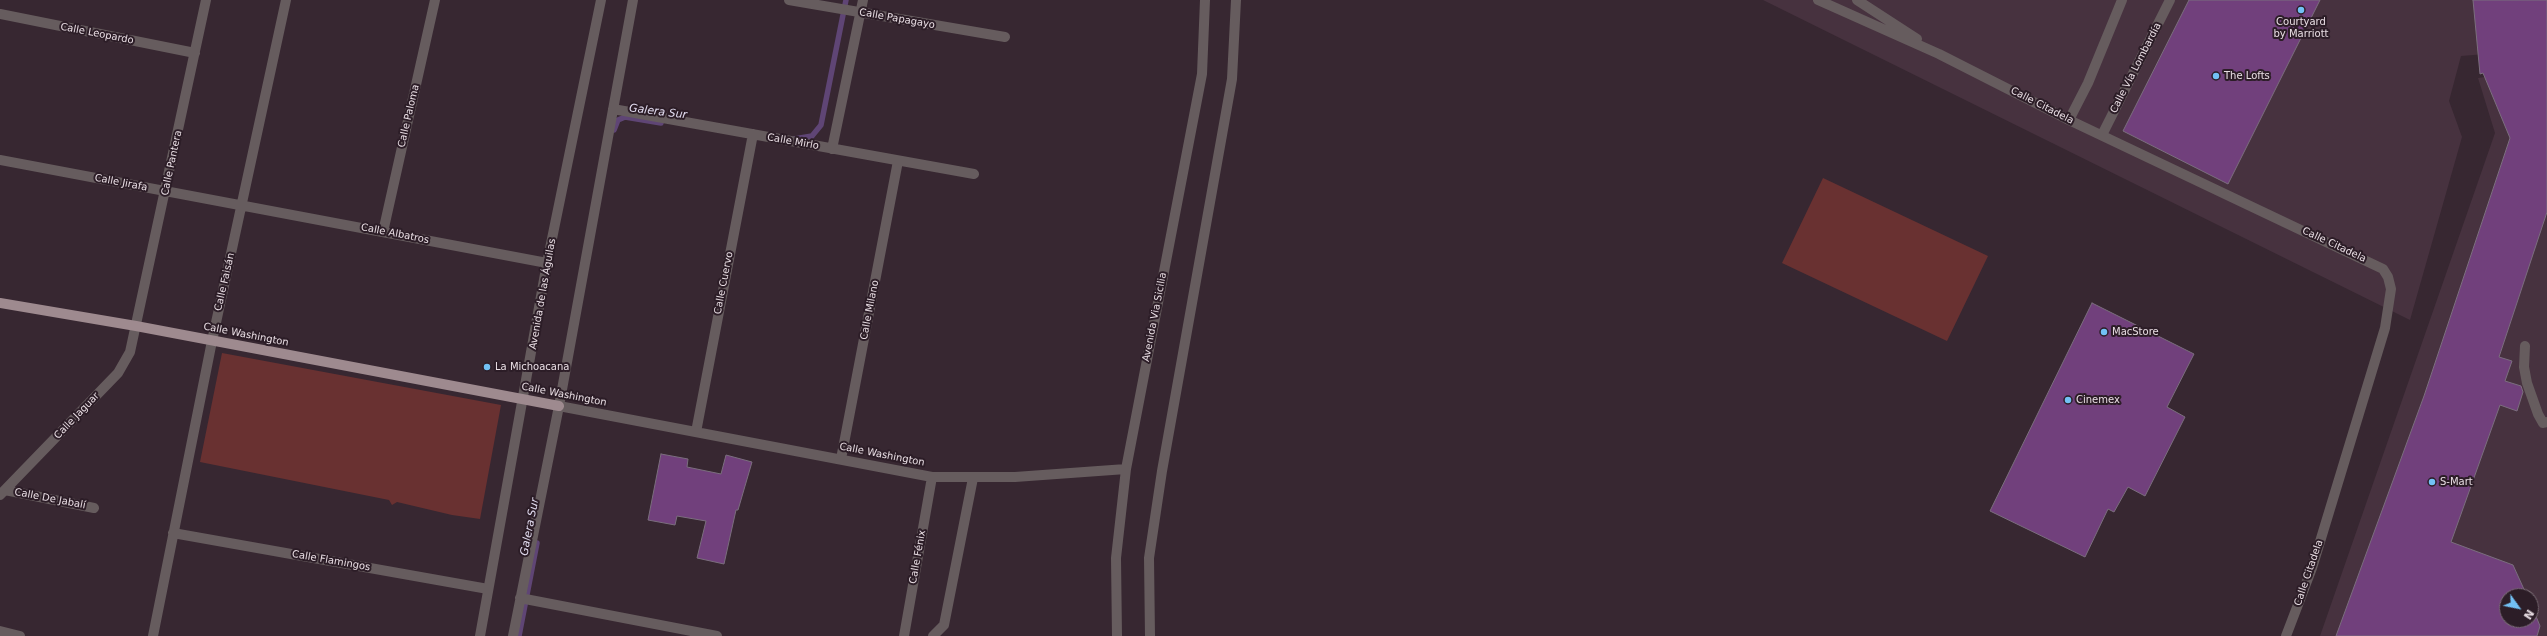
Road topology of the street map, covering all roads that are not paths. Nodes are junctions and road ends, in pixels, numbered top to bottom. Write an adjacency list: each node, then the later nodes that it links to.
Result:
1 (206, 0): 17 (street, Calle Pantera)
2 (286, 0): 28 (street, Calle Faisán)
3 (435, 0): 29 (street, Calle Paloma)
4 (600, 0): 30 (street, Avenida de las Águilas)
5 (633, 0): 19 (street)
6 (789, 0): 14 (street, Calle Papagayo)
7 (863, 0): 14 (street)
8 (1205, 0): 40 (street, Avenida Via Sicilia)
9 (1236, 0): 57 (street)
10 (1818, 0): 18 (street, Calle Citadela)
11 (1857, 0): 18 (street, Calle Citadela)
12 (2122, 0): 20 (street)
13 (2170, 0): 22 (street, Calle Vía Lombardía)
14 (860, 12): 16 (street, Calle Papagayo); 23 (street)
15 (0, 14): 17 (street, Calle Leopardo)
16 (1005, 37)
17 (195, 53): 27 (street, Calle Pantera)
18 (1939, 54): 20 (street, Calle Citadela)
19 (613, 109): 21 (street, Calle Mirlo); 36 (street)
20 (2069, 120): 22 (street, Calle Citadela)
21 (753, 134): 23 (street, Calle Mirlo); 38 (street, Calle Cuervo)
22 (2102, 135): 58 (street, Calle Citadela)
23 (832, 149): 25 (street, Calle Mirlo)
24 (0, 160): 27 (street, Calle Jirafa)
25 (898, 161): 26 (street, Calle Mirlo); 39 (street, Calle Milano)
26 (974, 174)
27 (166, 191): 28 (street, Calle Jirafa); 32 (street, Calle Pantera)
28 (242, 206): 29 (street, Calle Albatros); 33 (street, Calle Faisán)
29 (383, 232): 30 (street, Calle Albatros)
30 (548, 263): 35 (street, Avenida de las Águilas)
31 (0, 303): 32 (main road, Calle Washington)
32 (136, 326): 33 (main road, Calle Washington); 43 (street, Calle Jaguar)
33 (212, 341): 35 (main road, Calle Washington); 45 (street, Calle Faisán)
34 (2526, 346): 37 (street)
35 (524, 399): 36 (main road, Calle Washington); 46 (street, Avenida de las Águilas)
36 (559, 406): 38 (street, Calle Washington); 47 (street)
37 (2545, 422)
38 (696, 432): 39 (street, Calle Washington)
39 (841, 459): 41 (street, Calle Washington)
40 (1126, 469): 42 (street, Calle Washington); 56 (street, Avenida Via Sicilia)
41 (932, 477): 42 (street, Calle Washington); 54 (street, Calle Fénix)
42 (973, 478): 55 (street)
43 (2, 493): 44 (street, Calle De Jabalí)
44 (94, 508)
45 (173, 533): 46 (street, Calle Flamingos); 50 (street, Calle Faisán)
46 (488, 589): 51 (street, Avenida de las Águilas)
47 (520, 598): 52 (street); 53 (street)
48 (0, 631): 49 (street)
49 (20, 636)
50 (153, 636)
51 (480, 636)
52 (513, 636)
53 (717, 636)
54 (904, 636)
55 (933, 636)
56 (1117, 636)
57 (1150, 636)
58 (2286, 636)

